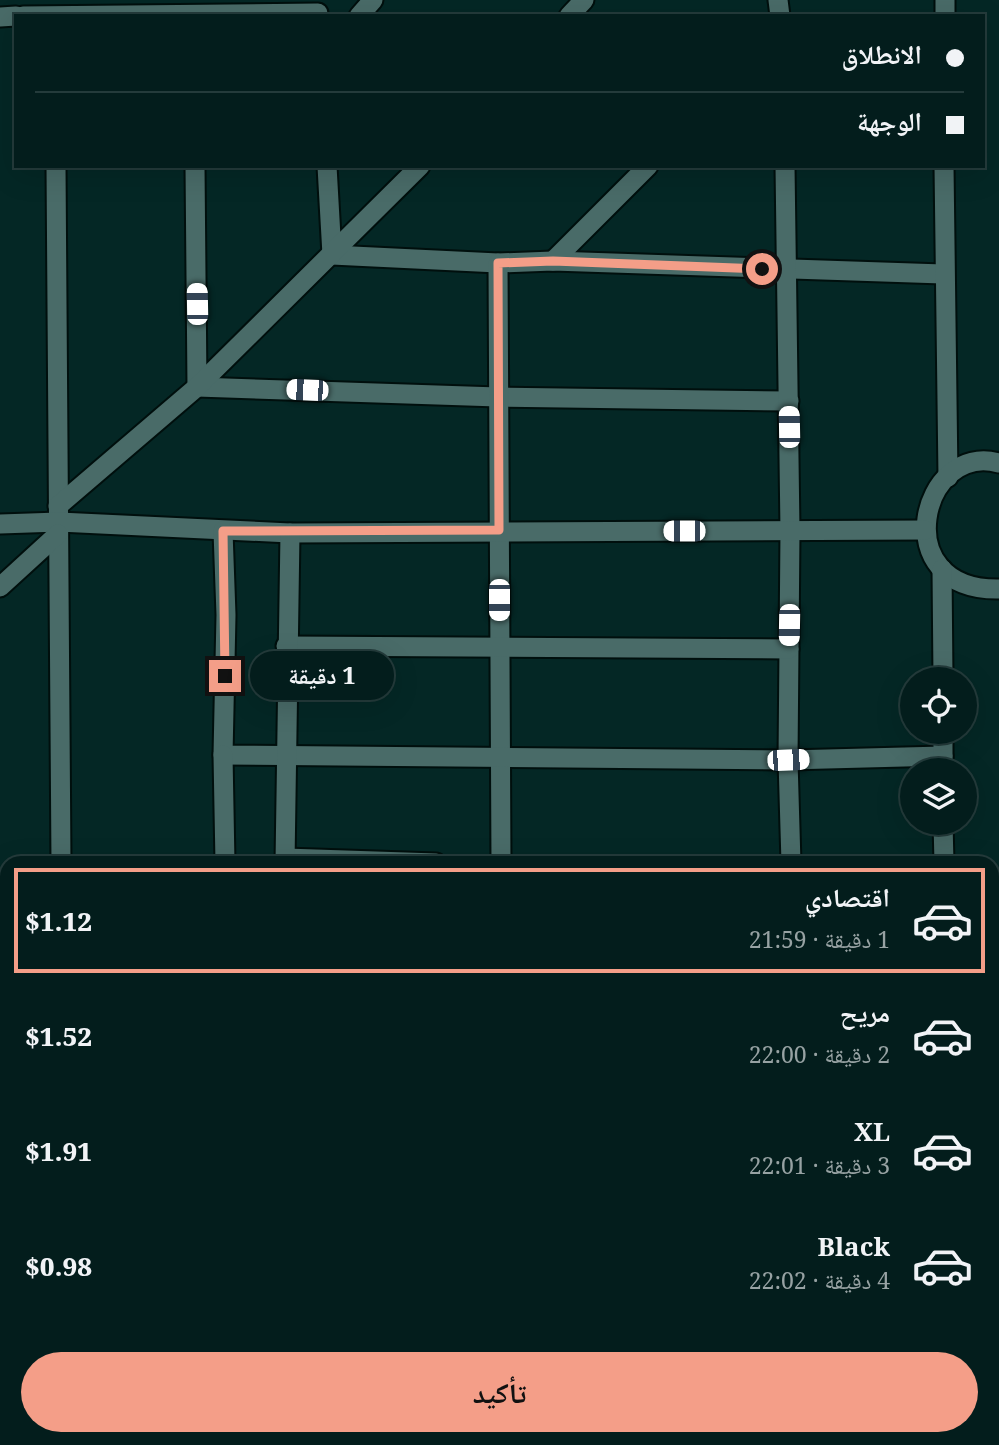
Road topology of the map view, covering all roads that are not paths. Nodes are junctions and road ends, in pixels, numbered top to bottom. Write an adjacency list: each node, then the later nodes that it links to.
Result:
1 (373, 0): 7 (street)
2 (584, 0): 8 (street)
3 (56, 10): 4 (street); 6 (street)
4 (194, 10): 5 (street)
5 (318, 10)
6 (34, 14)
7 (361, 14)
8 (571, 14)
9 (56, 168): 26 (street)
10 (195, 168): 21 (street)
11 (327, 168): 16 (street)
12 (418, 168): 16 (street)
13 (646, 168): 17 (street)
14 (785, 168): 19 (street)
15 (944, 168): 20 (street)
16 (332, 255): 18 (street); 21 (street)
17 (553, 261): 18 (street); 19 (street)
18 (498, 263): 22 (street)
19 (788, 270): 20 (street); 23 (street)
20 (943, 274): 25 (street)
21 (197, 387): 22 (street); 26 (street)
22 (498, 397): 23 (street); 28 (street)
23 (789, 401): 31 (street)
24 (999, 463): 25 (street)
25 (948, 477): 29 (street)
26 (58, 520): 27 (street); 30 (street); 34 (street); 46 (street)
27 (0, 524)
28 (499, 530): 31 (street); 32 (street); 37 (street)
29 (925, 530): 31 (street); 33 (street)
30 (223, 531): 32 (street); 40 (street)
31 (790, 531): 38 (street)
32 (290, 533): 36 (street)
33 (942, 569): 35 (street); 39 (street)
34 (0, 587)
35 (999, 589)
36 (286, 646): 37 (street); 42 (street)
37 (499, 647): 38 (street); 41 (street)
38 (789, 649): 43 (street)
39 (943, 667)
40 (223, 755): 42 (street); 47 (street)
41 (500, 755): 42 (street); 43 (street); 49 (street)
42 (288, 756): 48 (street)
43 (788, 760): 44 (street); 50 (street)
44 (900, 762)
45 (943, 835): 51 (street)
46 (61, 856)
47 (225, 856)
48 (285, 856)
49 (501, 856)
50 (790, 856)
51 (944, 856)

